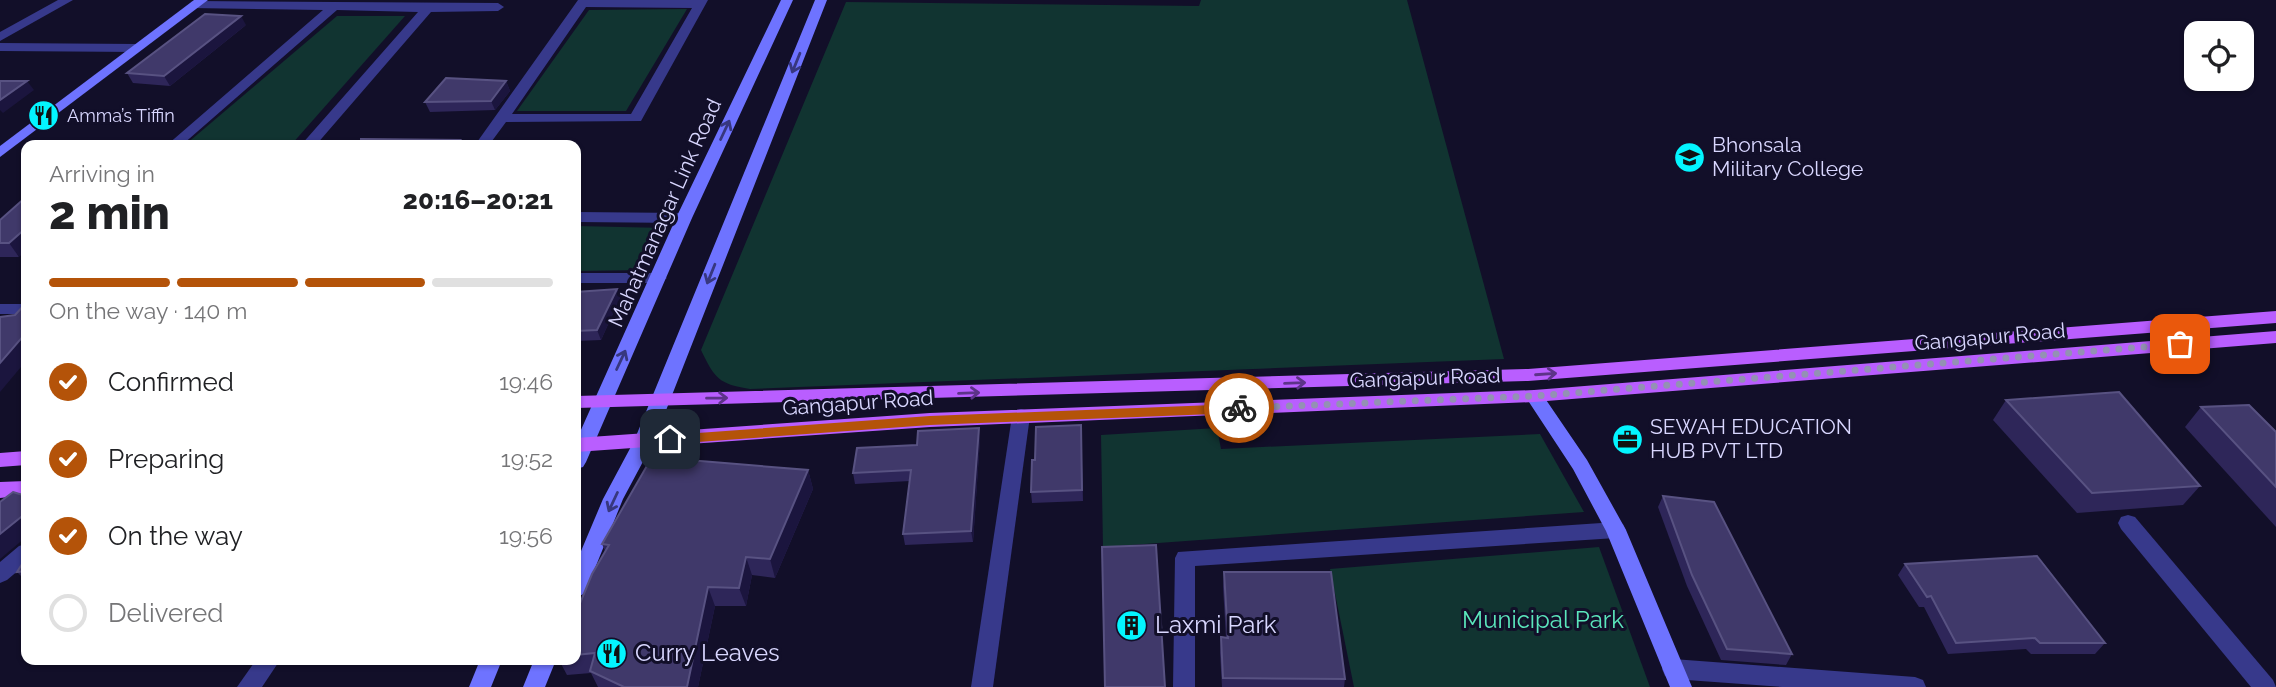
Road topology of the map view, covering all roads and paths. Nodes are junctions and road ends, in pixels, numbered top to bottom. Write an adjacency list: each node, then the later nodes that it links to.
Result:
1 (67, 0): 9 (street)
2 (787, 0): 18 (main road, Mahatmanagar Link Road, one-way to 2)
3 (821, 0): 27 (main road, one-way to 27)
4 (701, 2): 12 (street); 12 (street)
5 (199, 3): 7 (street); 11 (main road)
6 (498, 7): 8 (street)
7 (333, 8): 8 (street); 13 (street)
8 (429, 8): 14 (street)
9 (0, 37)
10 (0, 47): 11 (street)
11 (138, 48): 16 (main road)
12 (502, 118): 15 (street)
13 (180, 140)
14 (312, 140)
15 (486, 140)
16 (0, 153)
17 (581, 217): 18 (street)
18 (684, 218): 20 (main road, Mahatmanagar Link Road)
19 (581, 278): 20 (street)
20 (659, 278): 26 (main road, Mahatmanagar Link Road, one-way to 20)
21 (0, 309): 22 (street)
22 (21, 309)
23 (2276, 317): 27 (main road, Gangapur Road, one-way to 23)
24 (2276, 337): 25 (main road, Gangapur Road)
25 (1534, 396): 29 (main road, Gangapur Road); 38 (main road)
26 (603, 399): 27 (main road, Gangapur Road); 28 (main road, Gangapur Road); 31 (main road, Mahatmanagar Link Road)
27 (661, 399): 30 (main road)
28 (581, 401)
29 (1021, 416): 30 (main road, Gangapur Road); 49 (street)
30 (644, 441): 32 (main road, Gangapur Road); 41 (main road, one-way to 41)
31 (581, 445)
32 (581, 451)
33 (21, 458): 34 (main road)
34 (0, 460)
35 (21, 488): 36 (main road)
36 (0, 490)
37 (2128, 523): 52 (street)
38 (1616, 530): 45 (main road); 50 (street)
39 (21, 555): 40 (street)
40 (0, 574)
41 (581, 576)
42 (265, 665): 46 (street)
43 (489, 665): 47 (main road)
44 (543, 665): 48 (main road)
45 (1677, 678): 51 (street)
46 (248, 687)
47 (480, 687)
48 (534, 687)
49 (982, 687)
50 (1184, 687)
51 (1915, 687)
52 (2265, 687)

